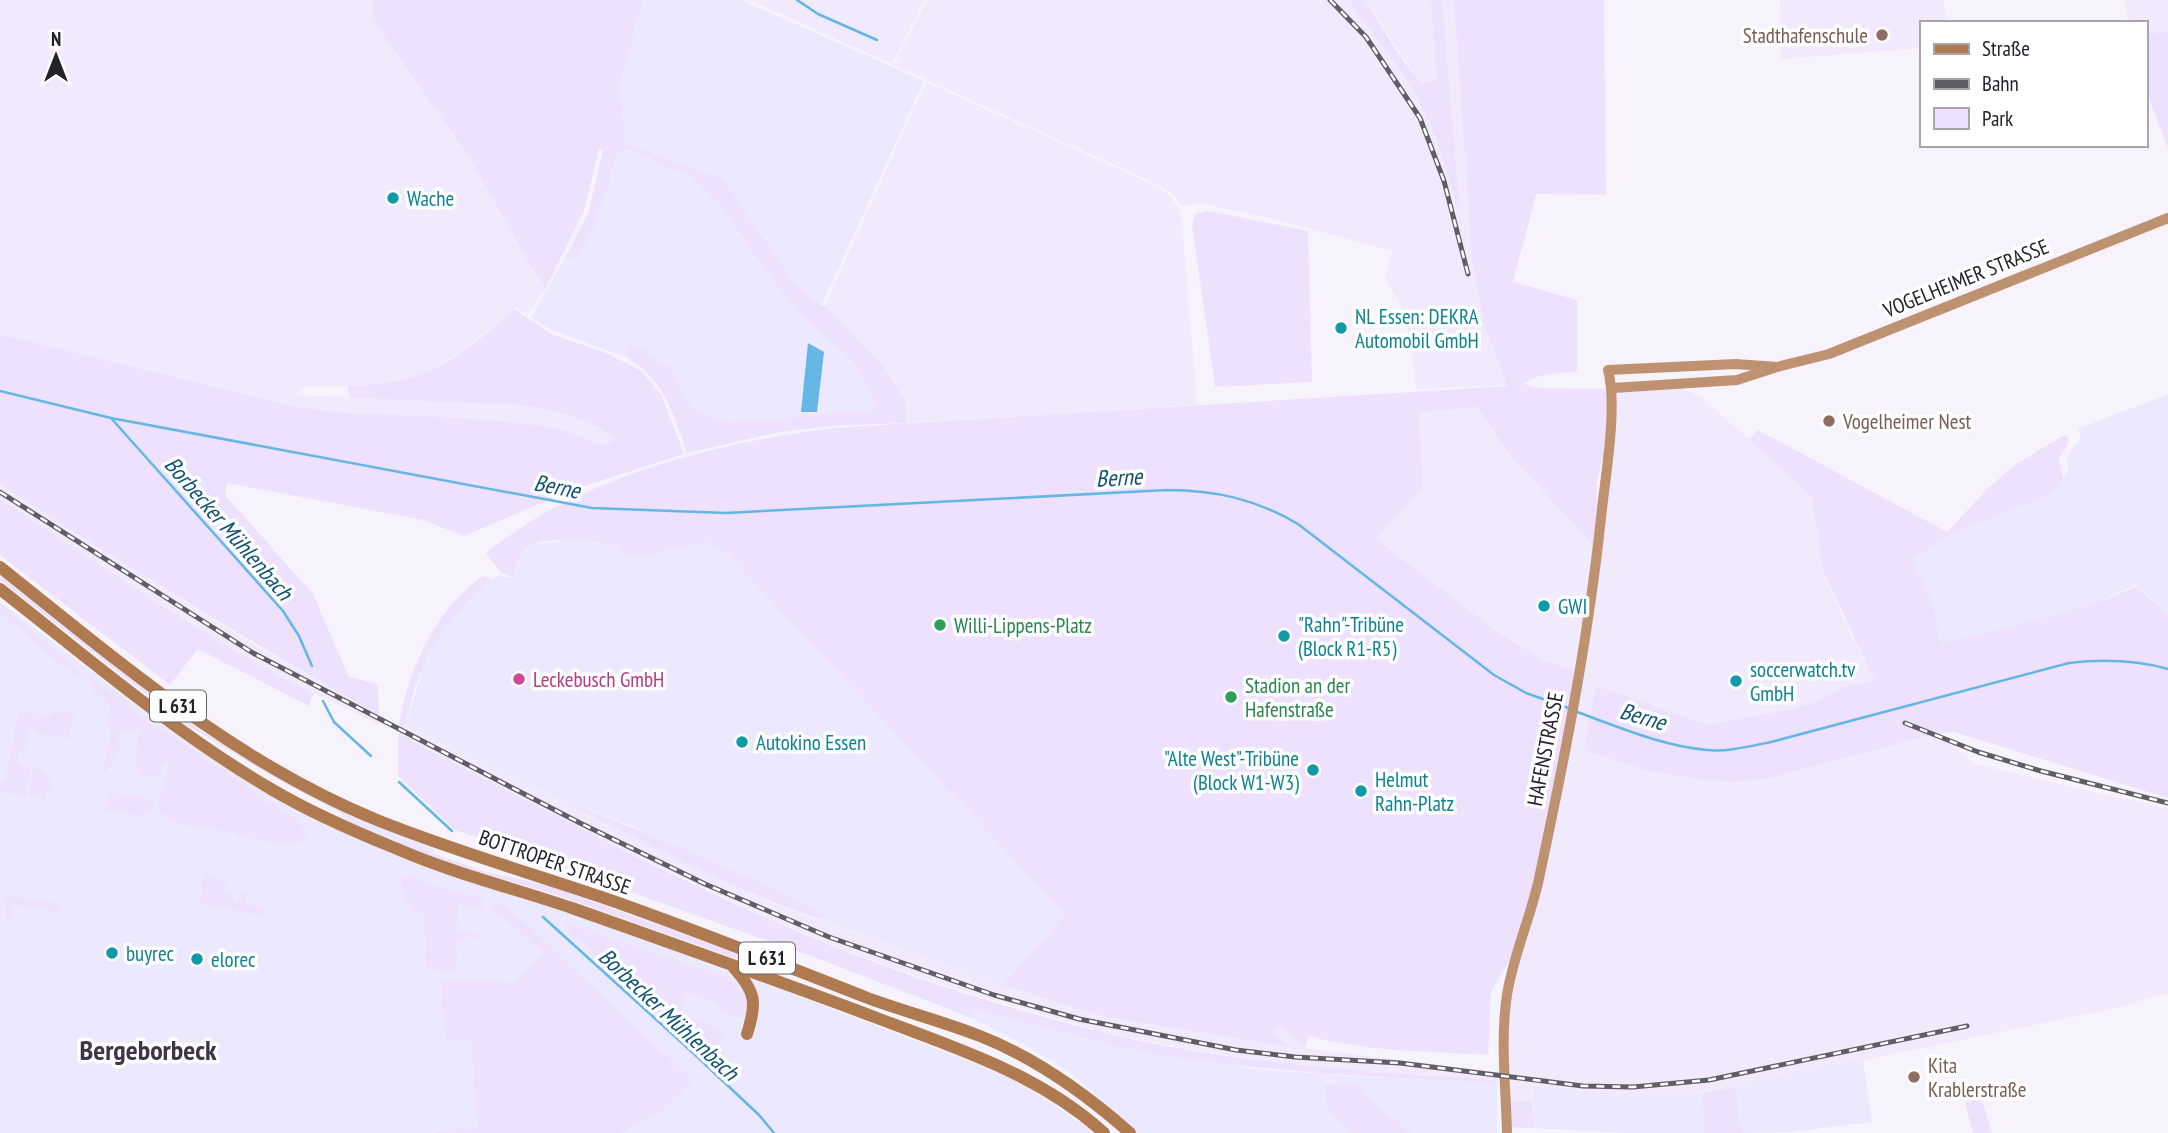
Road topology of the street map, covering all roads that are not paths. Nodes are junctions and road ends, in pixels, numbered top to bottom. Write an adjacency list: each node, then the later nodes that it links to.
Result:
1 (2168, 218): 2 (main road, VOGELHEIMER STRASSE)
2 (1777, 367): 3 (main road, VOGELHEIMER STRASSE); 4 (main road, VOGELHEIMER STRASSE)
3 (1612, 370): 4 (main road, HAFENSTRASSE)
4 (1613, 388): 11 (main road, HAFENSTRASSE)
5 (0, 567): 10 (main road, BOTTROPER STRASSE / L 631)
6 (0, 589): 7 (main road, BOTTROPER STRASSE / L 631)
7 (732, 965): 8 (main road); 9 (main road, BOTTROPER STRASSE / L 631)
8 (747, 1034)
9 (1104, 1133)
10 (1130, 1133)
11 (1507, 1133)

